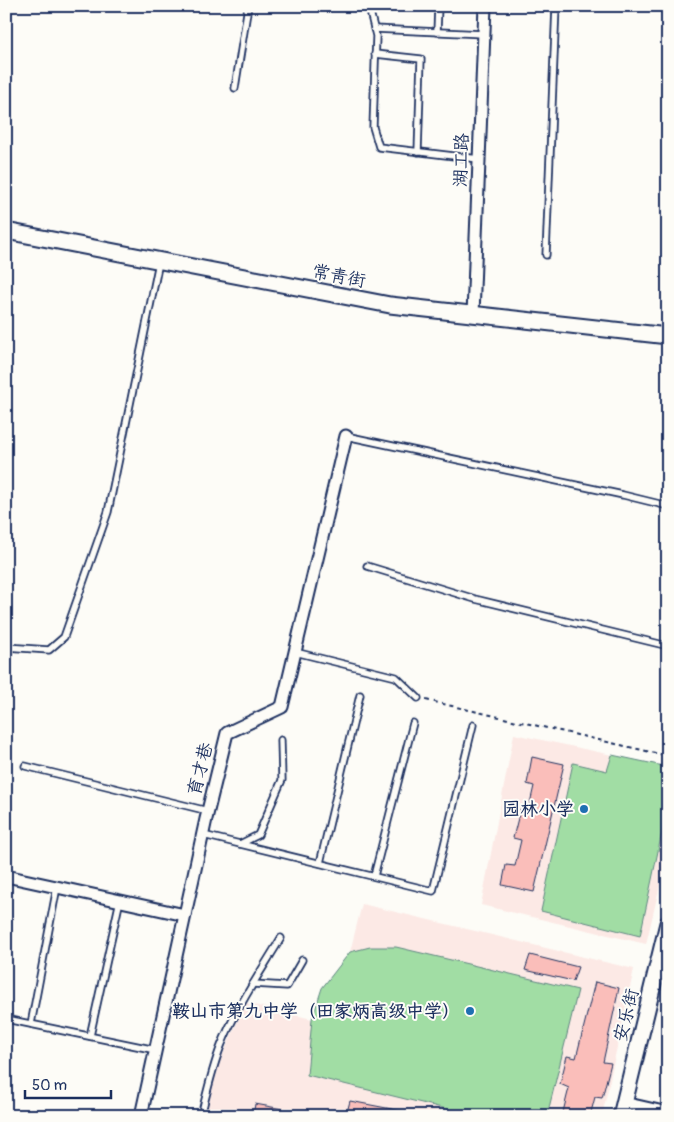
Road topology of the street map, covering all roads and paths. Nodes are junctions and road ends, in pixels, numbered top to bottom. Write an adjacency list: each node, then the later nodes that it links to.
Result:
1 (248, 6): 10 (lane)
2 (371, 6): 6 (lane)
3 (438, 6): 7 (lane)
4 (485, 6): 8 (street, 湖工路)
5 (556, 6): 14 (lane)
6 (374, 29): 7 (lane); 9 (lane)
7 (437, 32): 8 (lane)
8 (484, 34): 12 (street, 湖工路)
9 (375, 54): 11 (lane); 11 (lane)
10 (235, 88)
11 (418, 152): 12 (lane)
12 (479, 159): 16 (street, 湖工路)
13 (6, 231): 15 (street, 常青街)
14 (546, 255)
15 (159, 262): 16 (street, 常青街); 22 (lane)
16 (473, 315): 17 (street, 常青街)
17 (668, 336)
18 (346, 436): 19 (lane); 23 (street, 育才巷)
19 (668, 506)
20 (367, 566): 21 (lane)
21 (668, 646)
22 (8, 647): 24 (lane)
23 (295, 652): 26 (lane); 32 (street, 育才巷)
24 (6, 686)
25 (360, 695): 35 (lane)
26 (418, 698): 30 (path)
27 (413, 723): 37 (lane)
28 (473, 726): 37 (lane)
29 (280, 740): 34 (lane)
30 (668, 756)
31 (26, 766): 32 (lane)
32 (208, 811): 33 (street, 育才巷)
33 (203, 835): 34 (lane); 40 (street, 育才巷)
34 (240, 844): 35 (lane)
35 (320, 863): 37 (lane)
36 (6, 876): 38 (street)
37 (374, 876)
38 (57, 887): 39 (street); 46 (lane)
39 (120, 900): 40 (street); 47 (lane)
40 (185, 915): 48 (street, 育才巷)
41 (667, 930): 49 (street, 安乐街)
42 (281, 938): 44 (lane)
43 (302, 960): 44 (lane)
44 (253, 984): 52 (lane)
45 (6, 1019): 46 (lane)
46 (31, 1024): 47 (lane)
47 (90, 1036): 48 (lane)
48 (156, 1050): 51 (street, 育才巷)
49 (622, 1109): 50 (street)
50 (668, 1113)
51 (141, 1116)
52 (201, 1116)

